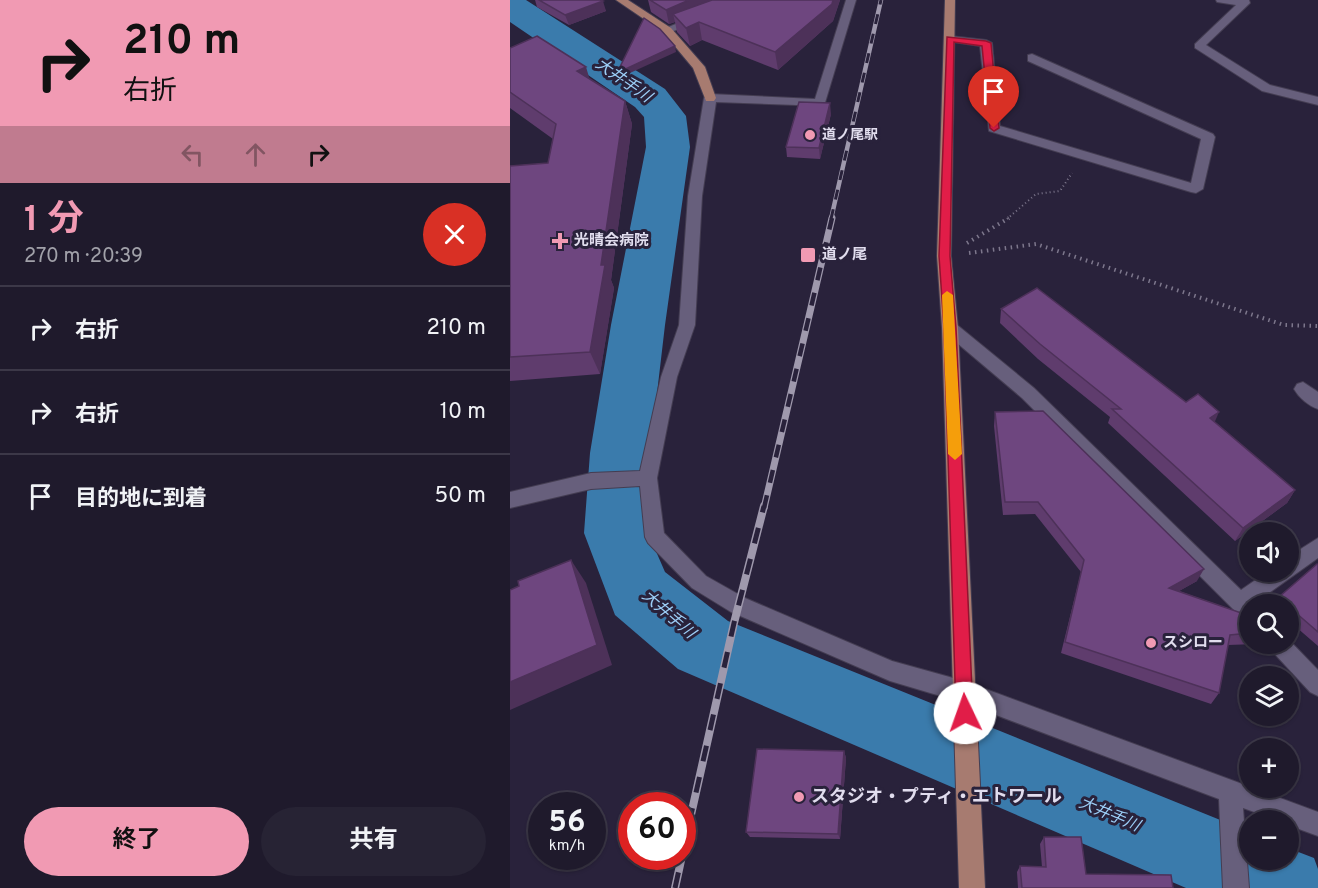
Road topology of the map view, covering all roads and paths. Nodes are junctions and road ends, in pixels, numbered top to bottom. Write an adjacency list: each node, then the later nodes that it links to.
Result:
1 (621, 0): 7 (main road)
2 (735, 0): 7 (street)
3 (851, 0): 10 (street)
4 (950, 0): 8 (main road)
5 (1221, 0): 6 (street)
6 (1245, 2): 11 (street)
7 (667, 30): 10 (main road)
8 (950, 39): 9 (street); 13 (main road)
9 (1032, 58)
10 (710, 98): 18 (street)
11 (1318, 101)
12 (1060, 191): 13 (path)
13 (944, 256): 14 (path); 15 (main road)
14 (1318, 326)
15 (950, 328): 24 (street); 27 (main road)
16 (1303, 389): 17 (street)
17 (1318, 402)
18 (642, 478): 19 (street); 27 (street)
19 (510, 500)
20 (1318, 547): 21 (street)
21 (1299, 560)
22 (1272, 582): 23 (street)
23 (1259, 594)
24 (1239, 601)
25 (1288, 654): 26 (street)
26 (1318, 686)
27 (964, 692): 28 (street); 30 (main road)
28 (1230, 793): 29 (street); 31 (street)
29 (1318, 824)
30 (972, 888)
31 (1236, 888)

